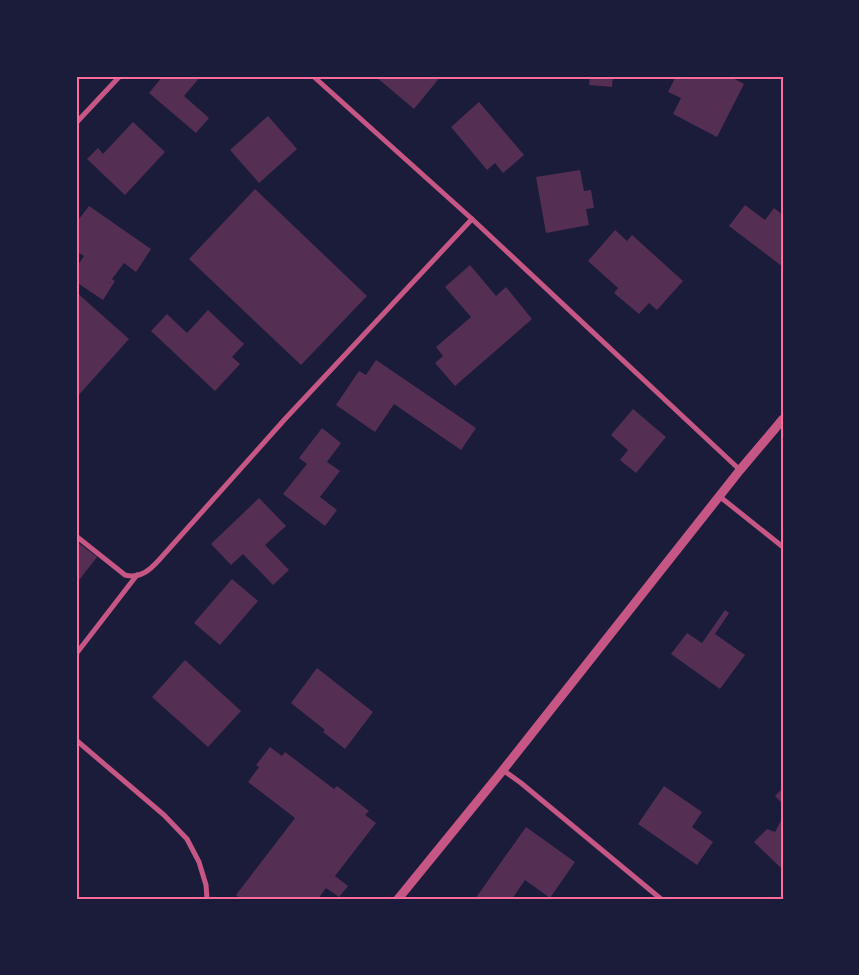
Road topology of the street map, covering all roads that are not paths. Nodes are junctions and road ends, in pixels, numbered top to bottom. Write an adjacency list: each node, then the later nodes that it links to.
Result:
1 (120, 76): 3 (street)
2 (313, 76): 4 (street)
3 (76, 124)
4 (472, 219): 6 (street); 10 (street)
5 (783, 419): 6 (street)
6 (740, 470): 7 (street)
7 (720, 496): 9 (street); 13 (street)
8 (76, 536): 10 (street)
9 (783, 547)
10 (140, 574): 11 (street)
11 (76, 654)
12 (76, 740): 14 (street)
13 (503, 770): 15 (street); 16 (street)
14 (207, 899)
15 (398, 899)
16 (661, 899)

